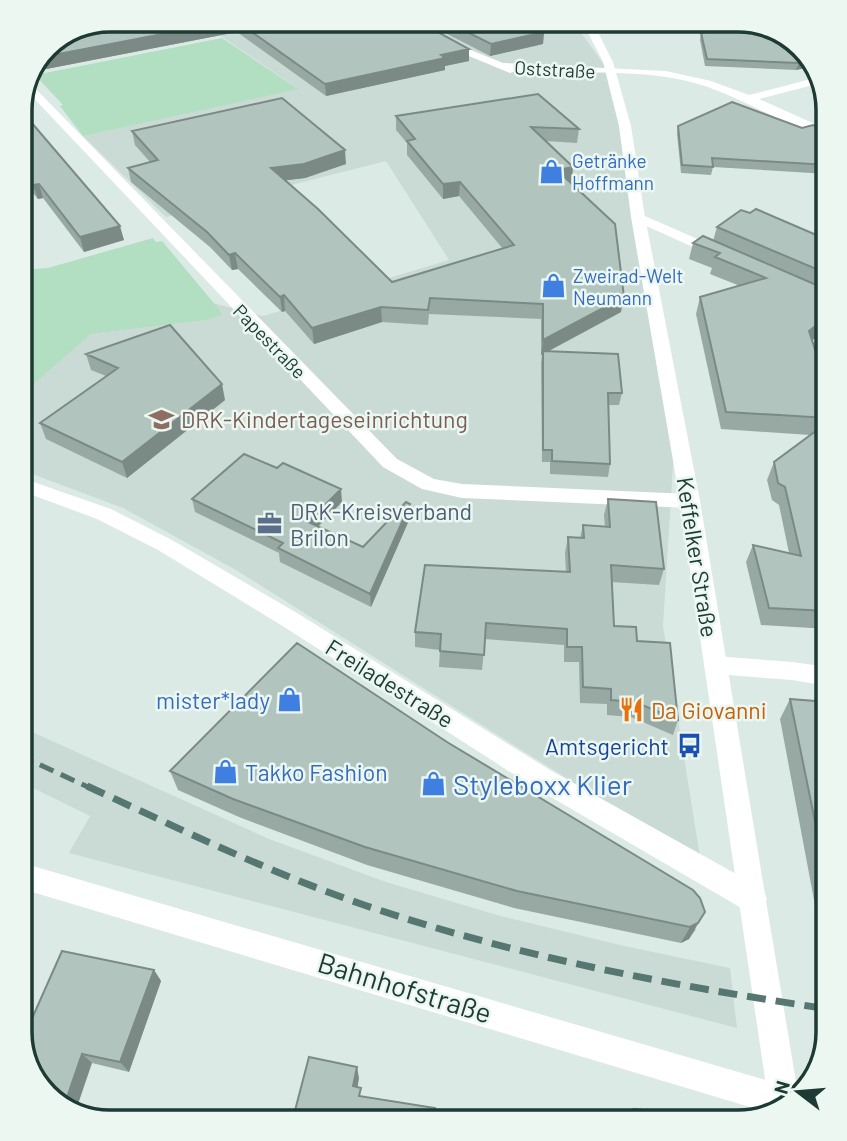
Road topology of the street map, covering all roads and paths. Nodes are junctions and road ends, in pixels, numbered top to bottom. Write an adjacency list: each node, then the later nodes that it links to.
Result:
1 (592, 32): 4 (street, Keffelker Straße)
2 (433, 36): 3 (street, Oststraße)
3 (498, 66): 4 (street, Oststraße); 5 (street, Oststraße)
4 (610, 79): 8 (street, Oststraße); 10 (street, Keffelker Straße)
5 (570, 82)
6 (810, 82): 8 (street)
7 (33, 95): 13 (street, Papestraße)
8 (749, 99): 9 (street, Oststraße)
9 (816, 129)
10 (638, 218): 11 (street); 13 (street, Keffelker Straße)
11 (737, 262)
12 (32, 488): 17 (street, Freiladestraße)
13 (690, 501): 14 (street, Keffelker Straße)
14 (715, 665): 15 (street); 17 (street, Keffelker Straße)
15 (816, 675)
16 (32, 879): 19 (street, Bahnhofstraße)
17 (753, 899): 18 (street, Keffelker Straße)
18 (782, 1095)
19 (772, 1101)

